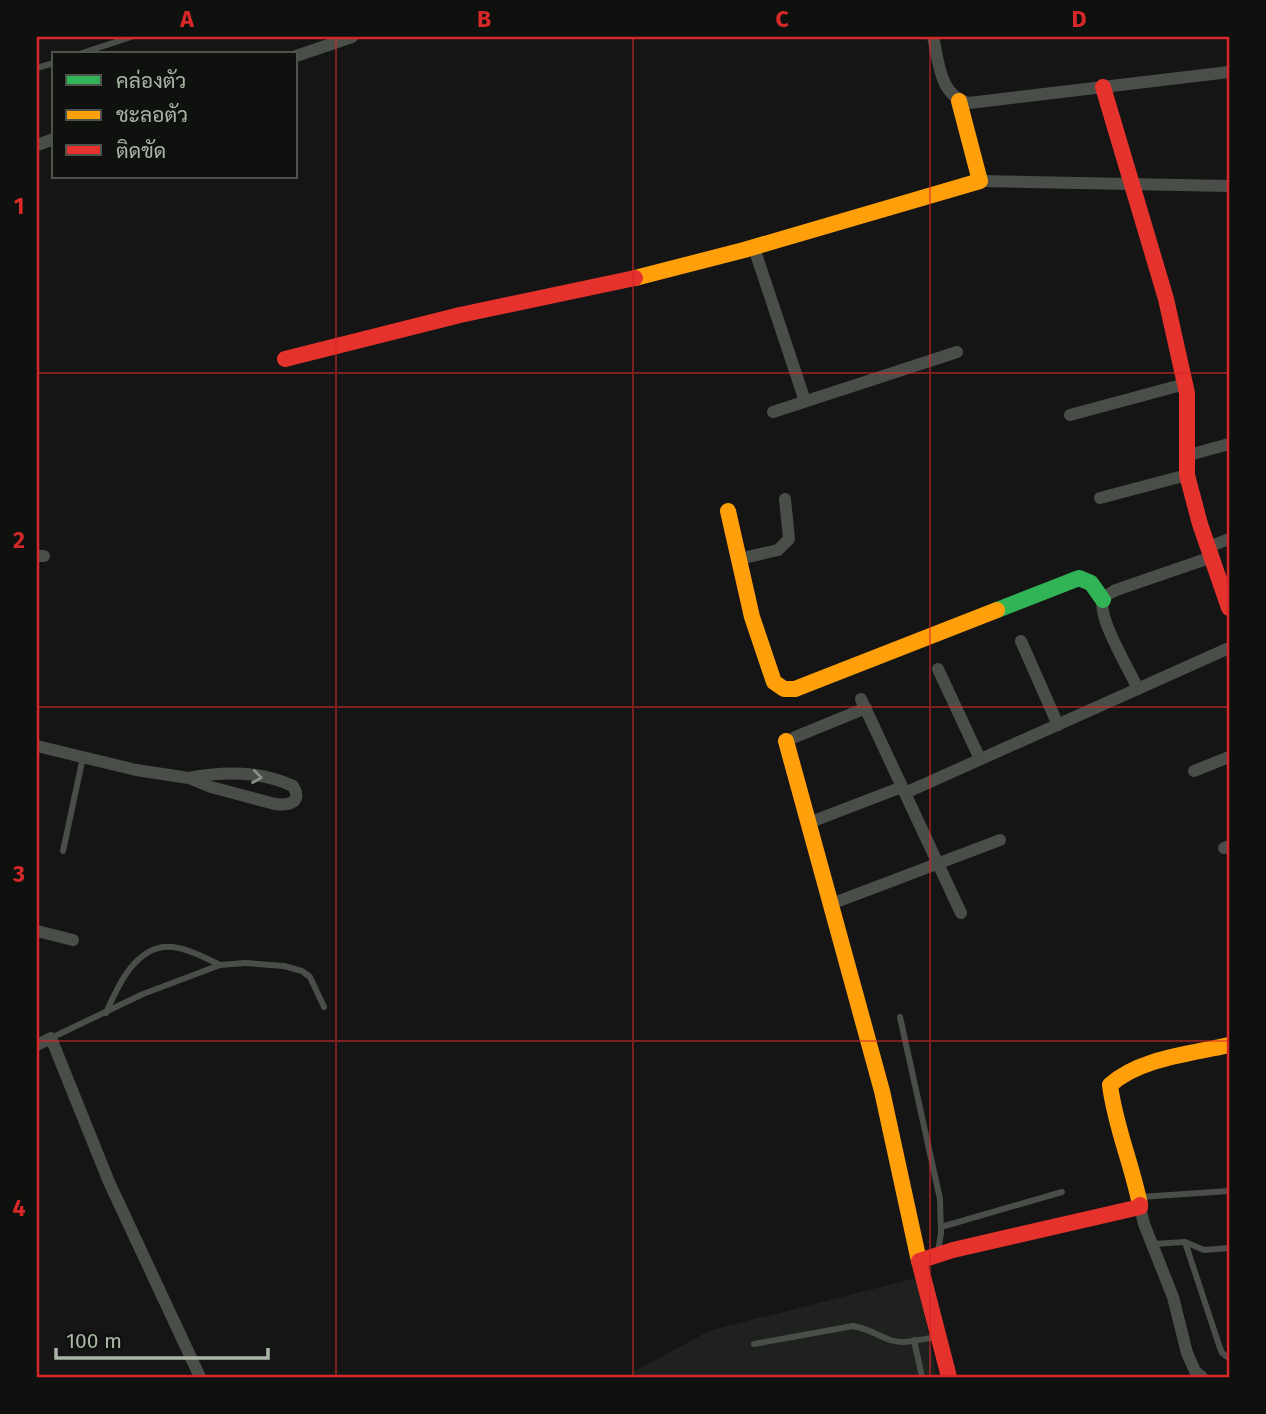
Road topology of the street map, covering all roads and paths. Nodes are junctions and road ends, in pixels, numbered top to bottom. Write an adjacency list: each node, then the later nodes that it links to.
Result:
1 (131, 37): 4 (lane)
2 (352, 37): 5 (street)
3 (933, 37): 8 (street)
4 (85, 52)
5 (298, 55)
6 (1229, 72): 7 (street)
7 (1103, 87): 8 (street); 10 (street)
8 (959, 101): 9 (street)
9 (981, 181): 10 (street); 12 (street)
10 (1133, 185): 11 (street); 15 (street)
11 (1229, 186)
12 (754, 247): 14 (street); 16 (street)
13 (957, 352): 16 (street)
14 (285, 359)
15 (1185, 384): 18 (street); 20 (street)
16 (805, 401): 17 (street)
17 (773, 412)
18 (1070, 415)
19 (1229, 444): 20 (street)
20 (1185, 456): 21 (street)
21 (1187, 475): 22 (street); 26 (street)
22 (1100, 498)
23 (785, 499): 27 (street)
24 (728, 511): 27 (street)
25 (1229, 539): 26 (street)
26 (1210, 552): 28 (street); 29 (street)
27 (739, 559): 28 (street)
28 (1103, 600): 33 (street)
29 (1229, 608)
30 (1021, 641): 34 (street)
31 (1229, 648): 33 (street)
32 (939, 669): 39 (street)
33 (1138, 689): 34 (street)
34 (1058, 724): 39 (street)
35 (790, 739): 42 (street); 66 (street)
36 (37, 746): 37 (street)
37 (83, 757): 41 (street); 45 (lane)
38 (1229, 757): 40 (street)
39 (980, 760): 42 (street)
40 (1194, 771)
41 (189, 778): 41 (street, one-way to 41)
42 (903, 790): 43 (street); 46 (street)
43 (816, 820)
44 (1000, 840): 46 (street)
45 (63, 851)
46 (938, 864): 47 (street); 48 (street)
47 (839, 901)
48 (961, 913)
49 (37, 930): 50 (street)
50 (73, 940)
51 (220, 965): 52 (lane); 53 (lane); 53 (lane)
52 (324, 1007)
53 (106, 1013): 55 (lane)
54 (900, 1017): 61 (lane)
55 (51, 1038): 56 (street); 71 (street)
56 (37, 1045)
57 (1229, 1045): 60 (street)
58 (1229, 1191): 60 (lane)
59 (1062, 1192): 61 (lane)
60 (1139, 1202): 63 (street); 65 (street)
61 (941, 1227): 65 (lane)
62 (1185, 1242): 63 (lane); 64 (lane); 70 (lane)
63 (1153, 1244): 74 (street)
64 (1229, 1248)
65 (937, 1254): 66 (street)
66 (919, 1261): 67 (street)
67 (939, 1337): 68 (lane); 73 (street)
68 (914, 1340): 69 (lane); 72 (lane)
69 (754, 1344)
70 (1229, 1358)
71 (200, 1377)
72 (922, 1377)
73 (949, 1377)
74 (1202, 1377)

